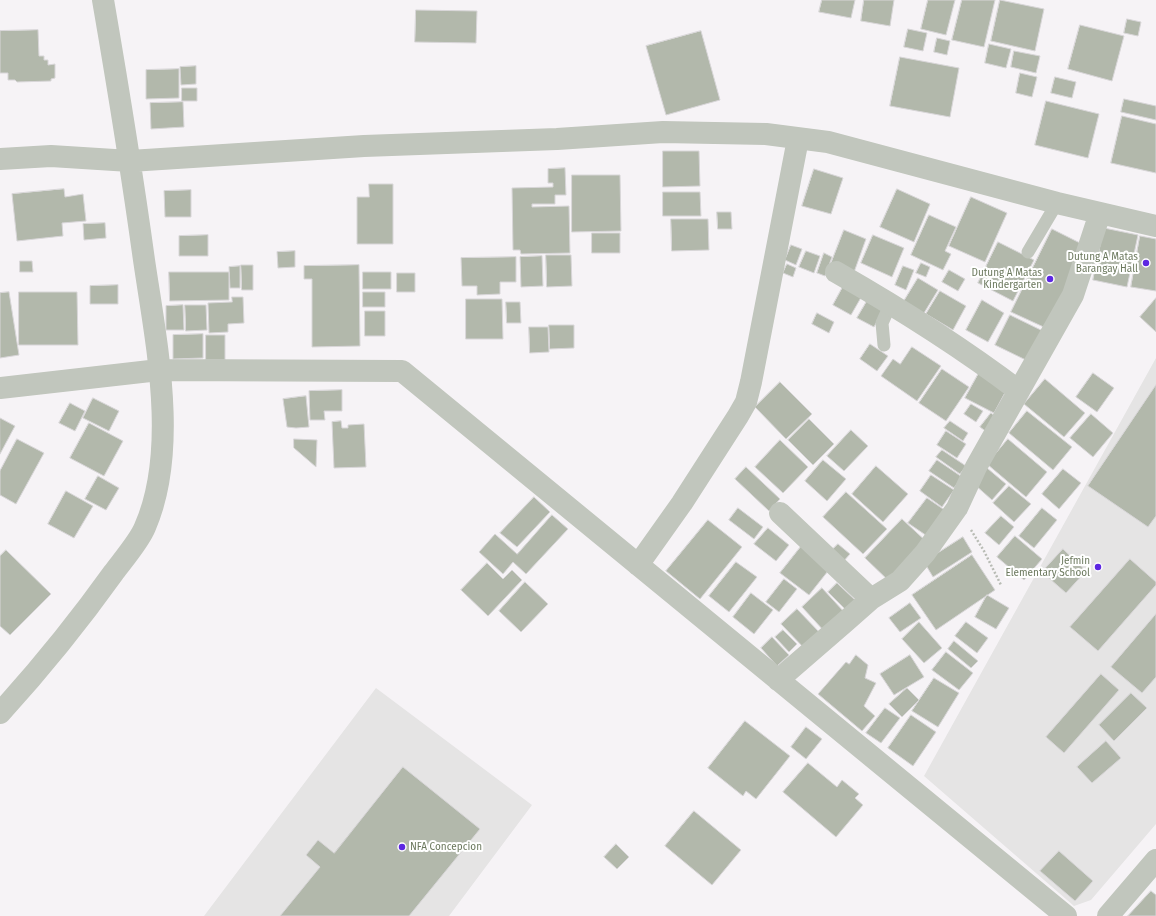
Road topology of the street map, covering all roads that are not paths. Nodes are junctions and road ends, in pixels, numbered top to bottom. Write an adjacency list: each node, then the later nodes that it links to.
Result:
1 (103, 0): 4 (street)
2 (798, 138): 4 (street); 5 (street); 16 (street)
3 (0, 159): 4 (street)
4 (130, 161): 12 (street)
5 (1057, 203): 6 (street); 8 (lane)
6 (1100, 213): 7 (street); 14 (street)
7 (1156, 226)
8 (1028, 252)
9 (836, 272): 10 (street)
10 (891, 303): 11 (lane); 14 (street)
11 (884, 346)
12 (160, 370): 13 (street); 16 (street); 19 (street)
13 (0, 388)
14 (1019, 391): 17 (street)
15 (780, 513): 17 (street)
16 (638, 565): 18 (street)
17 (871, 599): 18 (street)
18 (778, 680): 21 (street)
19 (0, 713)
20 (1156, 860): 22 (street)
21 (1066, 916)
22 (1108, 916)

